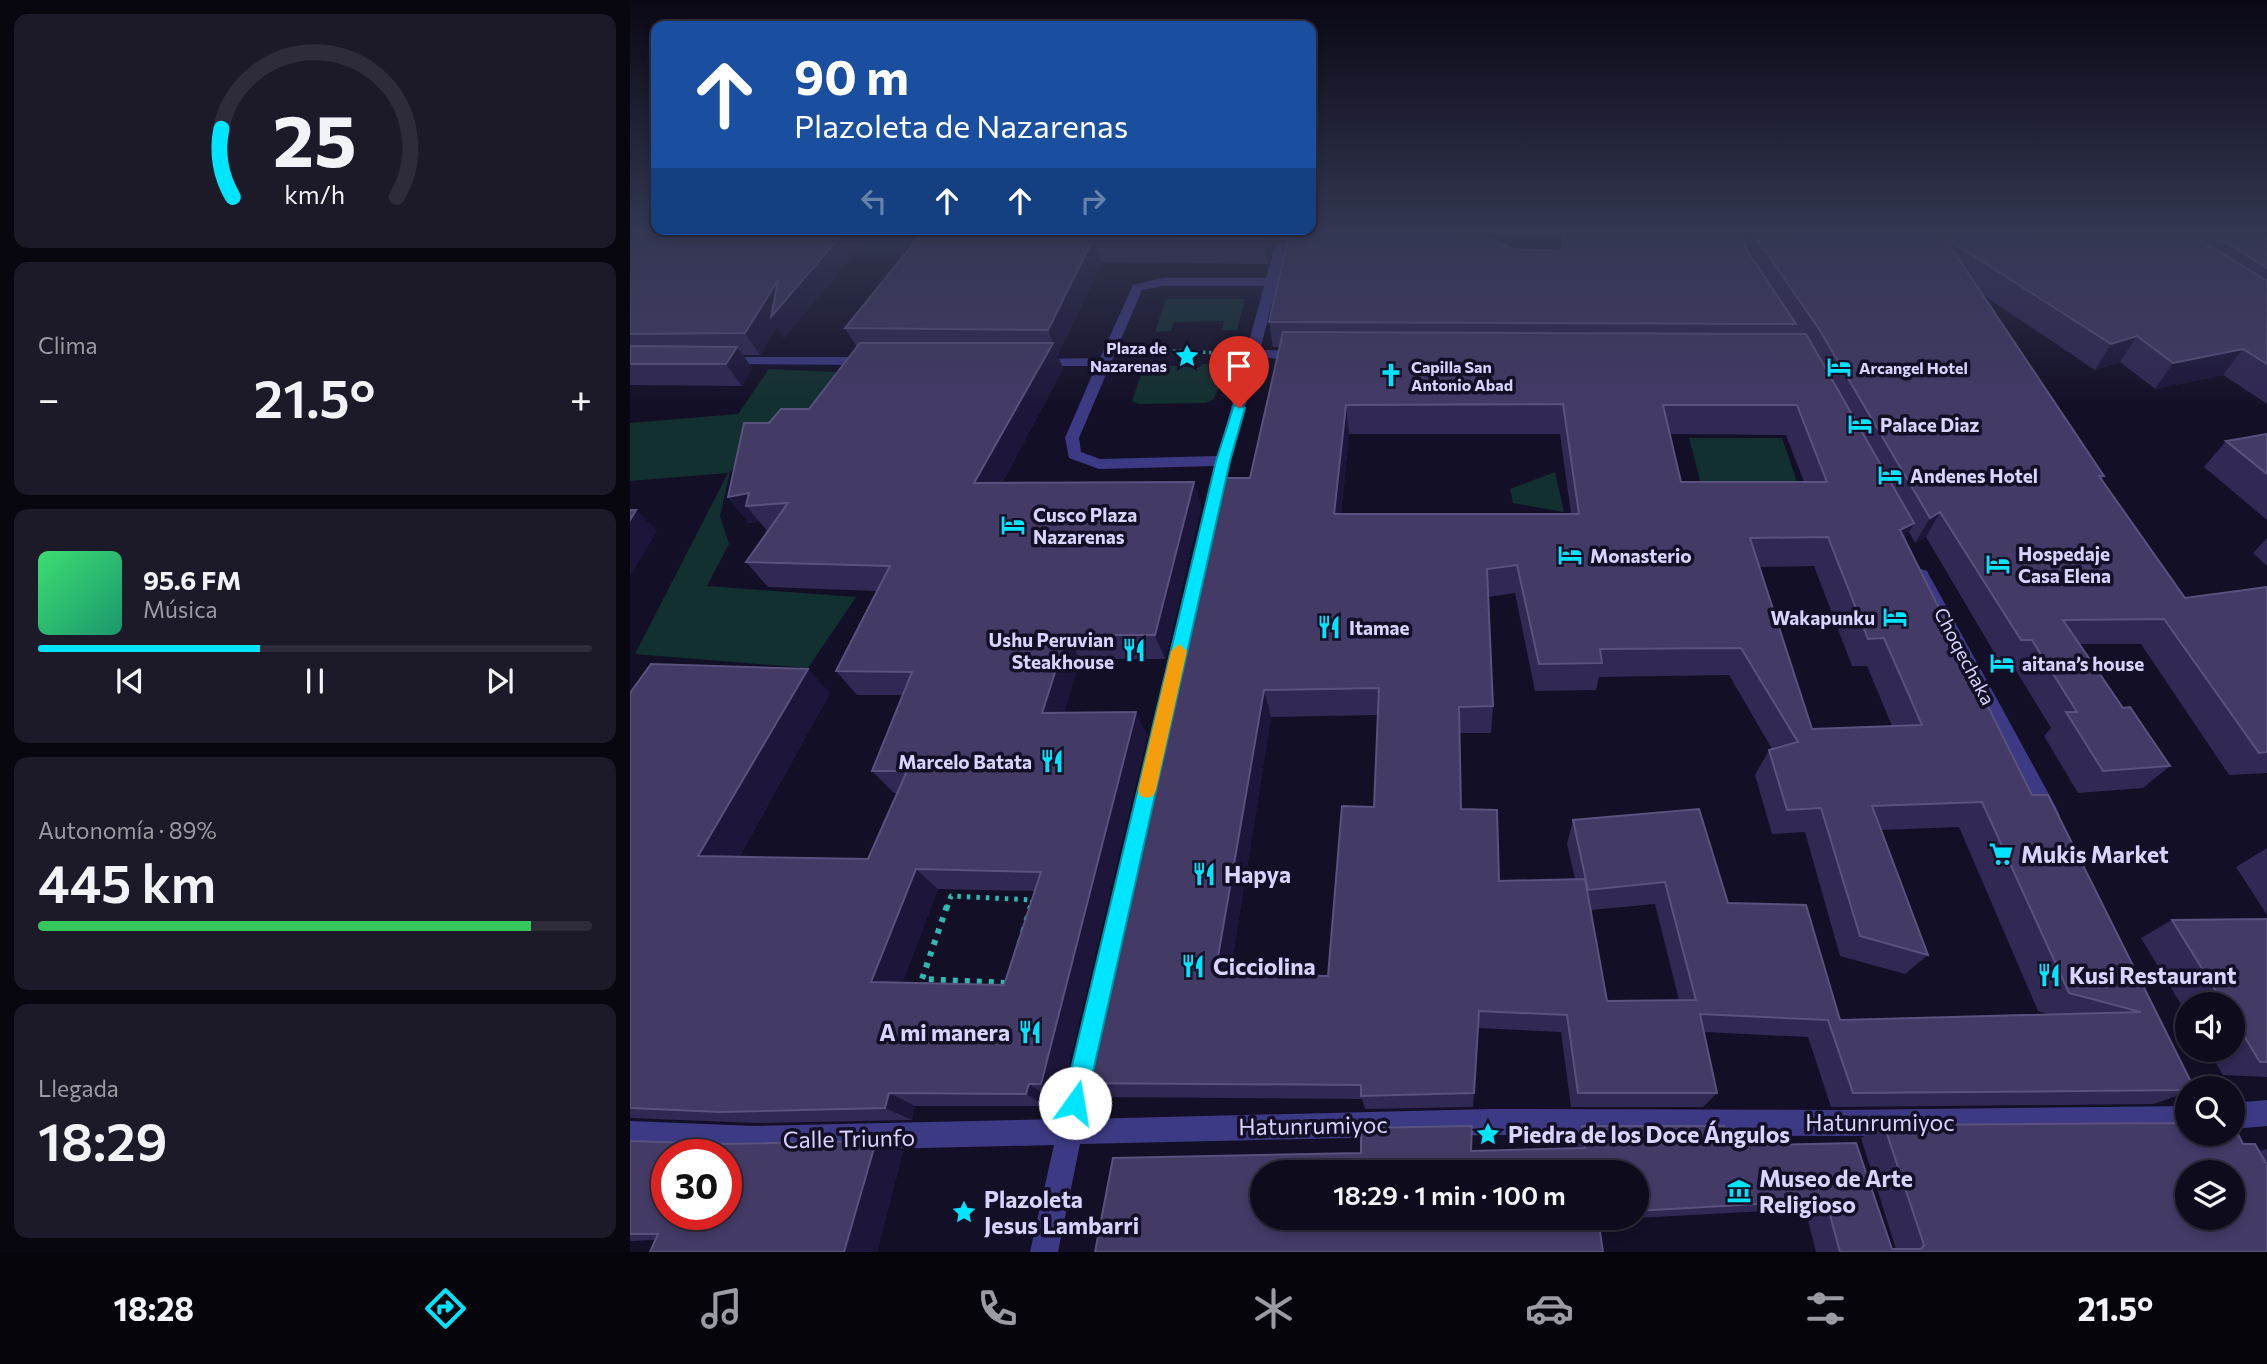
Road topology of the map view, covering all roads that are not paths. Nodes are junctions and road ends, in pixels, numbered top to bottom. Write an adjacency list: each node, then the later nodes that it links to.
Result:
1 (1136, 290): 8 (street)
2 (1271, 290): 3 (street)
3 (1254, 354): 4 (street); 9 (street)
4 (1309, 355)
5 (713, 361): 6 (street)
6 (880, 361)
7 (1026, 362): 8 (street)
8 (1104, 362): 9 (street)
9 (1223, 461): 10 (street)
10 (1211, 514)
11 (1911, 556): 14 (street, Choqechaka)
12 (1192, 594): 13 (street)
13 (1155, 755)
14 (2059, 833)
15 (1087, 1050): 20 (street)
16 (2267, 1113): 17 (street)
17 (2245, 1115)
18 (2175, 1119): 19 (street, Hatunrumiyoc)
19 (1840, 1123): 20 (street, Hatunrumiyoc); 22 (street)
20 (1069, 1130): 21 (street, Calle Triunfo); 23 (street)
21 (630, 1134)
22 (1848, 1149)
23 (1044, 1252)

